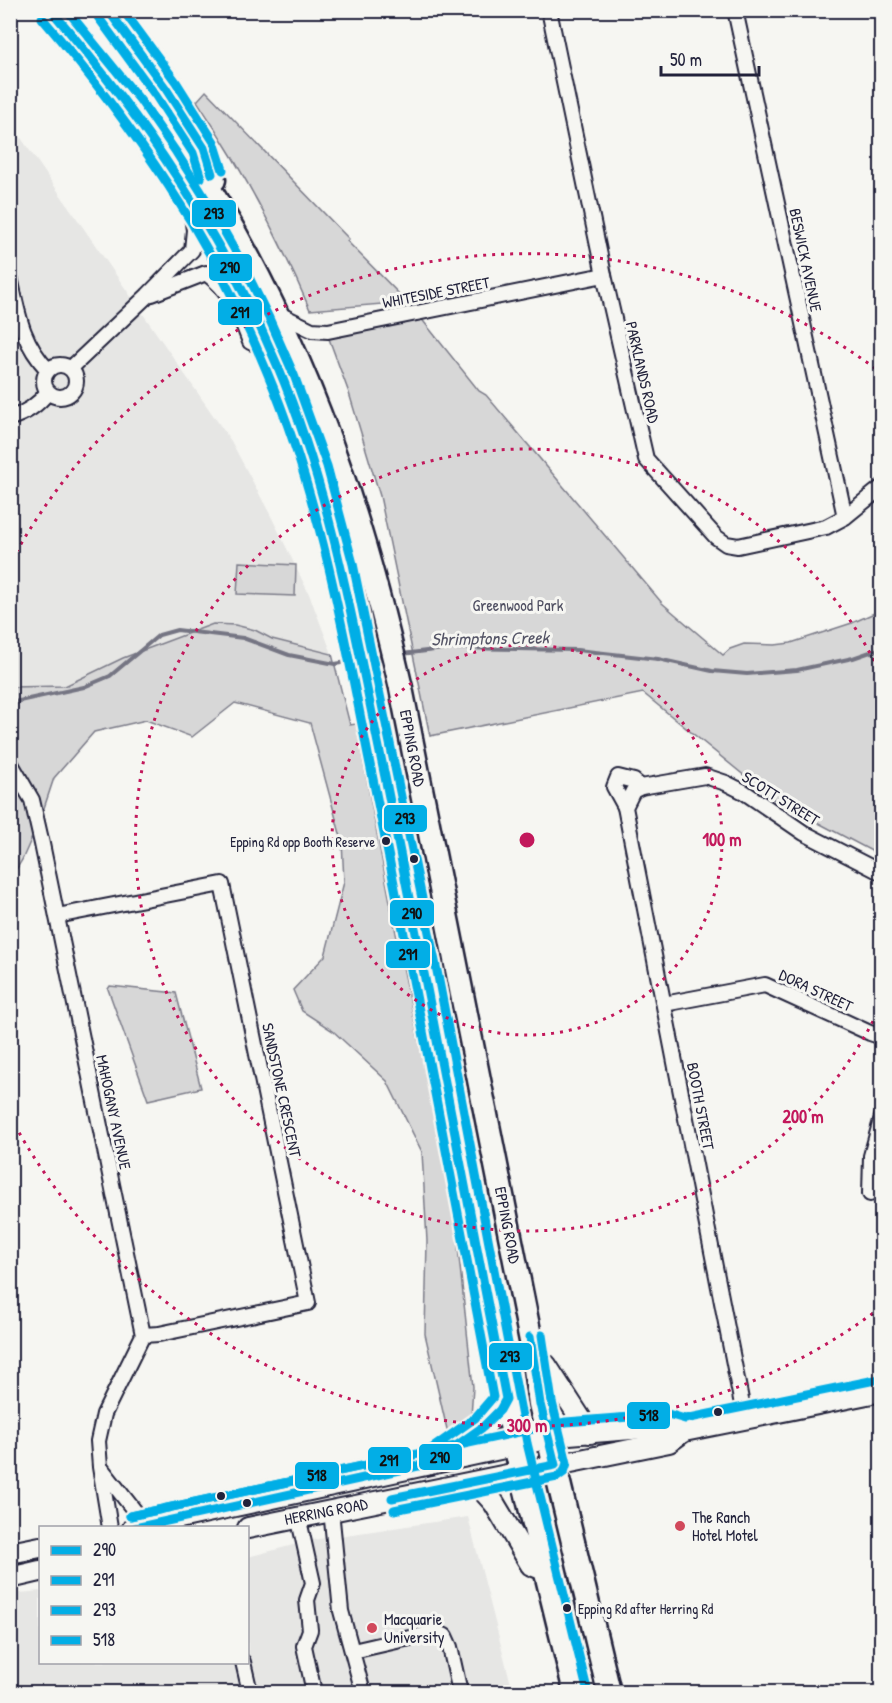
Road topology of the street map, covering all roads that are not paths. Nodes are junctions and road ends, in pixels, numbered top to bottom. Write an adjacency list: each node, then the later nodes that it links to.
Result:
1 (51, 10): 6 (main road, EPPING ROAD)
2 (78, 10): 7 (main road, EPPING ROAD)
3 (108, 10): 7 (main road)
4 (549, 10): 8 (street, PARKLANDS ROAD)
5 (735, 10): 18 (street, BESWICK AVENUE)
6 (189, 194): 10 (street); 12 (main road, EPPING ROAD)
7 (222, 207): 11 (main road, EPPING ROAD)
8 (604, 275): 11 (street, WHITESIDE STREET); 18 (street, PARKLANDS ROAD)
9 (10, 277): 14 (street)
10 (148, 296): 12 (street); 13 (street)
11 (277, 313): 29 (main road, EPPING ROAD)
12 (270, 350): 31 (main road, EPPING ROAD)
13 (71, 368): 14 (street); 15 (street)
14 (48, 370): 15 (street)
15 (48, 392): 16 (street)
16 (10, 418)
17 (882, 487): 18 (street, PARKLANDS ROAD)
18 (845, 517)
19 (10, 762): 23 (street, MAHOGANY AVENUE)
20 (641, 787): 21 (street); 21 (street, BOOTH STREET); 22 (street, SCOTT STREET)
21 (626, 803): 24 (street, BOOTH STREET)
22 (882, 873)
23 (57, 916): 28 (street, MAHOGANY AVENUE); 28 (street, SANDSTONE CRESCENT)
24 (664, 1005): 25 (street, DORA STREET); 32 (street, BOOTH STREET)
25 (882, 1037)
26 (882, 1117): 27 (street)
27 (870, 1194)
28 (143, 1335): 39 (street)
29 (534, 1360): 34 (main road); 35 (main road, EPPING ROAD)
30 (882, 1391): 32 (main road, HERRING ROAD)
31 (506, 1400): 36 (main road, EPPING ROAD); 37 (main road)
32 (745, 1420): 33 (main road, HERRING ROAD)
33 (684, 1431): 34 (main road, HERRING ROAD); 38 (main road, HERRING ROAD)
34 (590, 1432): 35 (main road, HERRING ROAD)
35 (550, 1438): 36 (main road, HERRING ROAD); 38 (main road, EPPING ROAD)
36 (515, 1446): 37 (main road, HERRING ROAD); 40 (main road, EPPING ROAD)
37 (432, 1463): 44 (main road, HERRING ROAD)
38 (555, 1465): 40 (main road, HERRING ROAD); 60 (main road, EPPING ROAD)
39 (100, 1467): 44 (street); 45 (street)
40 (522, 1472): 41 (main road, HERRING ROAD); 51 (main road, EPPING ROAD)
41 (475, 1482): 42 (main road, HERRING ROAD); 51 (main road)
42 (331, 1510): 43 (main road, HERRING ROAD); 53 (street)
43 (298, 1516): 47 (main road, HERRING ROAD); 56 (street)
44 (166, 1521): 46 (main road, HERRING ROAD)
45 (110, 1526)
46 (138, 1526)
47 (249, 1528)
48 (39, 1547): 49 (main road)
49 (10, 1553)
50 (39, 1571): 52 (main road)
51 (547, 1571): 59 (main road, EPPING ROAD)
52 (10, 1578)
53 (353, 1652): 57 (street); 58 (street)
54 (243, 1664): 55 (street)
55 (250, 1692)
56 (314, 1692)
57 (363, 1692)
58 (460, 1692)
59 (575, 1692)
60 (609, 1692)

